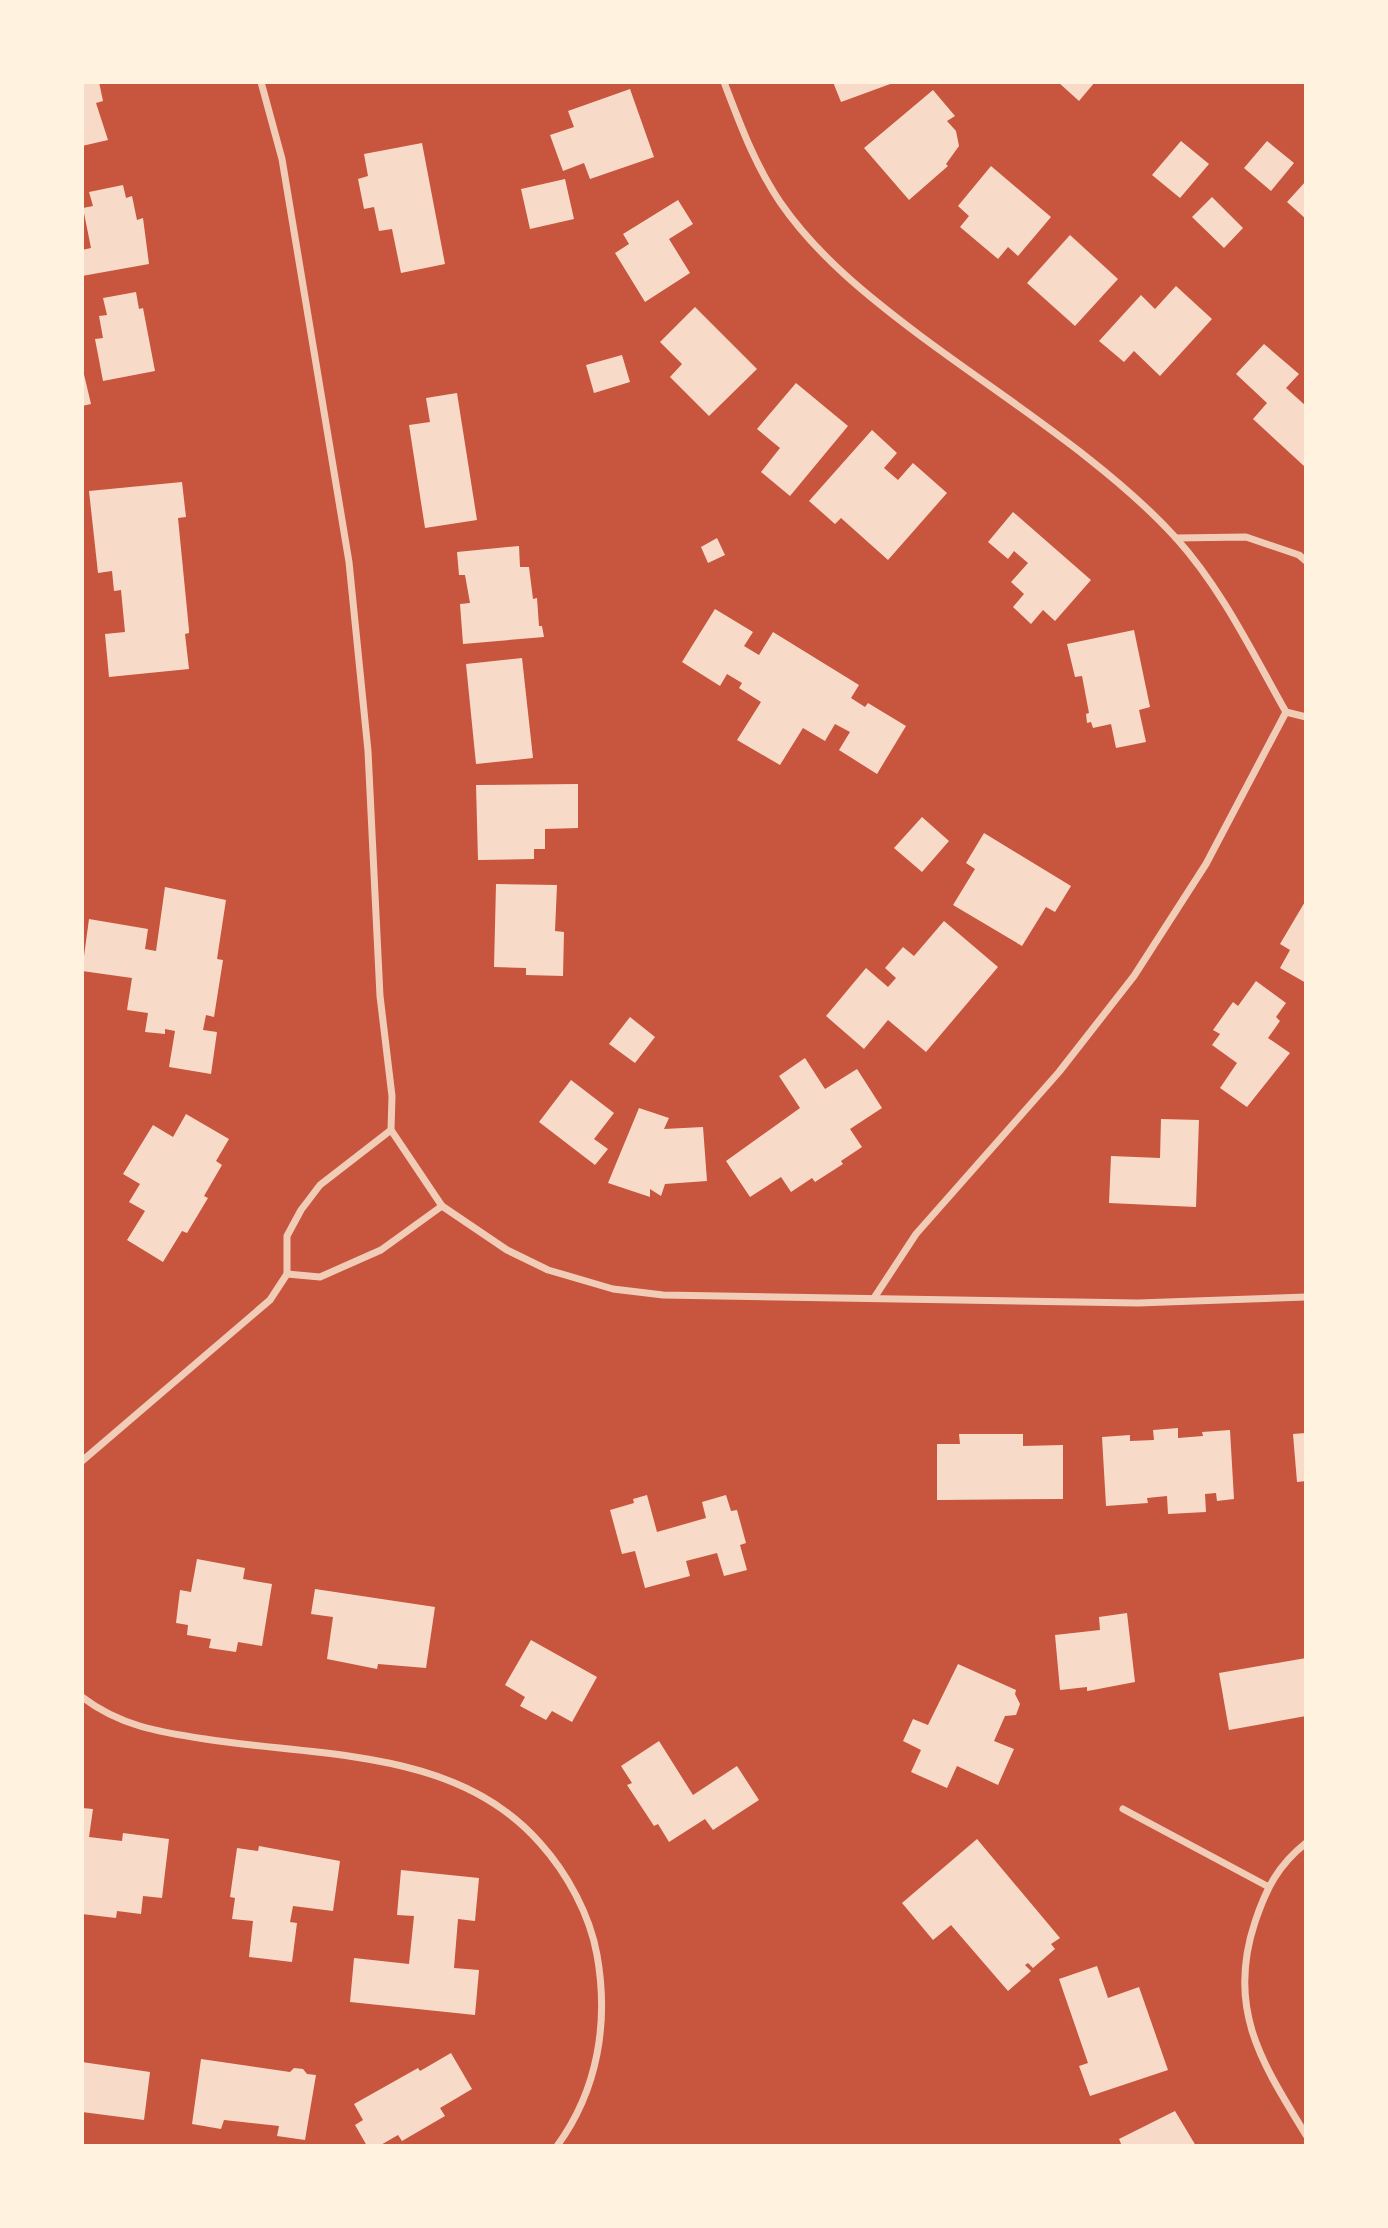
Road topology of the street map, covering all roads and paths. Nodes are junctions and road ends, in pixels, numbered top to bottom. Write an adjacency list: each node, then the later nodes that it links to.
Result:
1 (261, 82): 7 (street)
2 (724, 82): 3 (street)
3 (1176, 538): 4 (street); 5 (street)
4 (1306, 561)
5 (1286, 712): 6 (street); 11 (street)
6 (1306, 717)
7 (391, 1130): 8 (street); 9 (street)
8 (442, 1206): 9 (street); 11 (street)
9 (288, 1274): 12 (street)
10 (1306, 1297): 11 (street)
11 (874, 1298)
12 (82, 1461)
13 (82, 1696): 18 (street)
14 (1122, 1809): 16 (street)
15 (1306, 1843): 16 (street)
16 (1267, 1886): 17 (street)
17 (1306, 2135)
18 (557, 2146)

